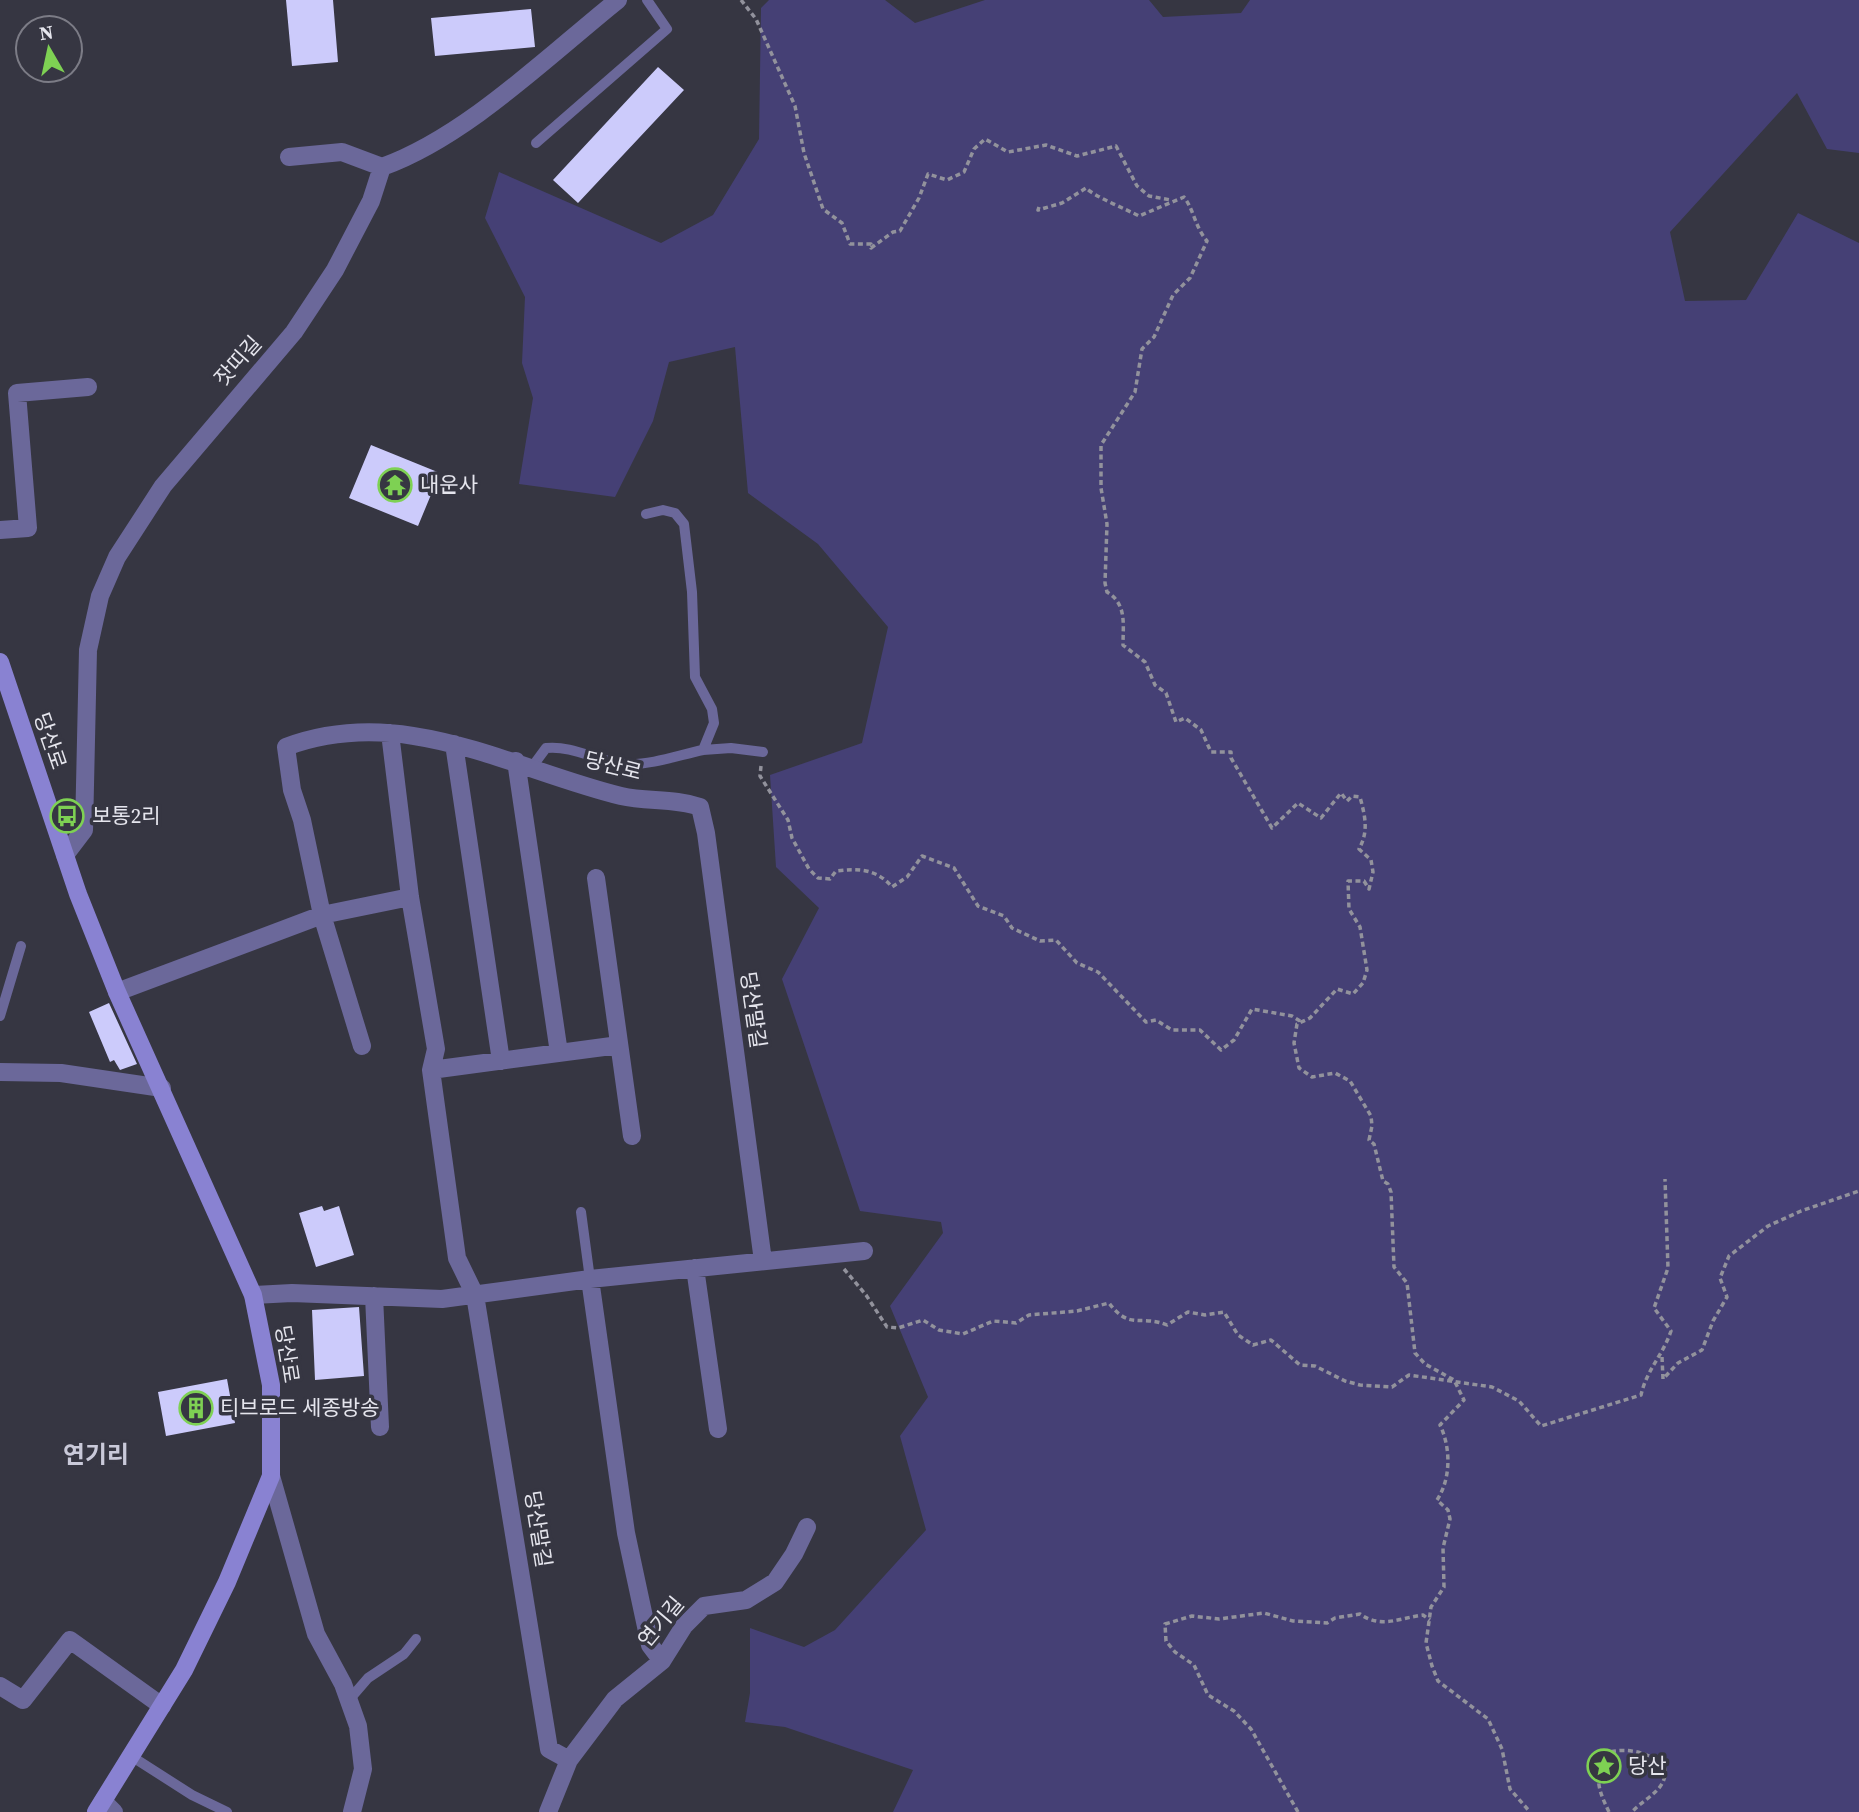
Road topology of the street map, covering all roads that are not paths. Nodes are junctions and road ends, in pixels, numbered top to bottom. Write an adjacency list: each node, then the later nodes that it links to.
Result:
1 (618, 0): 5 (street)
2 (647, 0): 3 (lane)
3 (536, 143)
4 (289, 157): 5 (street)
5 (382, 167): 16 (street, 잣띠길)
6 (88, 387): 8 (street)
7 (646, 513): 12 (lane)
8 (0, 530)
9 (0, 662): 16 (street, 당산로)
10 (390, 733): 11 (street, 당산로); 18 (street); 19 (street, 당산로)
11 (454, 744): 14 (street, 당산로); 26 (street)
12 (703, 750): 13 (lane); 14 (lane)
13 (763, 752)
14 (524, 764): 15 (street, 당산로); 25 (street)
15 (700, 807): 33 (street, 당산말길)
16 (65, 855): 21 (street, 당산로)
17 (596, 878): 23 (street)
18 (410, 897): 19 (street); 27 (street)
19 (322, 915): 21 (street); 24 (street, 당산로)
20 (21, 946): 22 (lane)
21 (117, 992): 29 (street, 당산로)
22 (0, 1016)
23 (619, 1045): 25 (street); 30 (street)
24 (362, 1046)
25 (559, 1053): 26 (street)
26 (501, 1061): 27 (street)
27 (431, 1070): 37 (street, 당산말길)
28 (0, 1072): 29 (street)
29 (162, 1087): 36 (street, 당산로)
30 (632, 1136)
31 (581, 1212): 35 (lane)
32 (864, 1251): 33 (street)
33 (763, 1261): 34 (street)
34 (695, 1268): 35 (street); 40 (street)
35 (590, 1279): 37 (street); 44 (street)
36 (253, 1295): 38 (street); 41 (street, 당산로)
37 (475, 1295): 38 (street); 49 (street, 당산말길)
38 (374, 1296): 39 (street)
39 (380, 1427)
40 (718, 1430)
41 (271, 1476): 46 (street); 47 (street, 당산로)
42 (807, 1527): 44 (street, 연기길)
43 (416, 1640): 46 (lane)
44 (662, 1661): 49 (street, 연기길)
45 (0, 1686): 47 (street)
46 (349, 1700): 52 (street)
47 (162, 1706): 48 (street, 당산로)
48 (131, 1756): 50 (street, 당산로); 51 (lane)
49 (569, 1760): 53 (street, 연기길)
50 (104, 1808)
51 (227, 1812)
52 (352, 1812)
53 (548, 1812)

